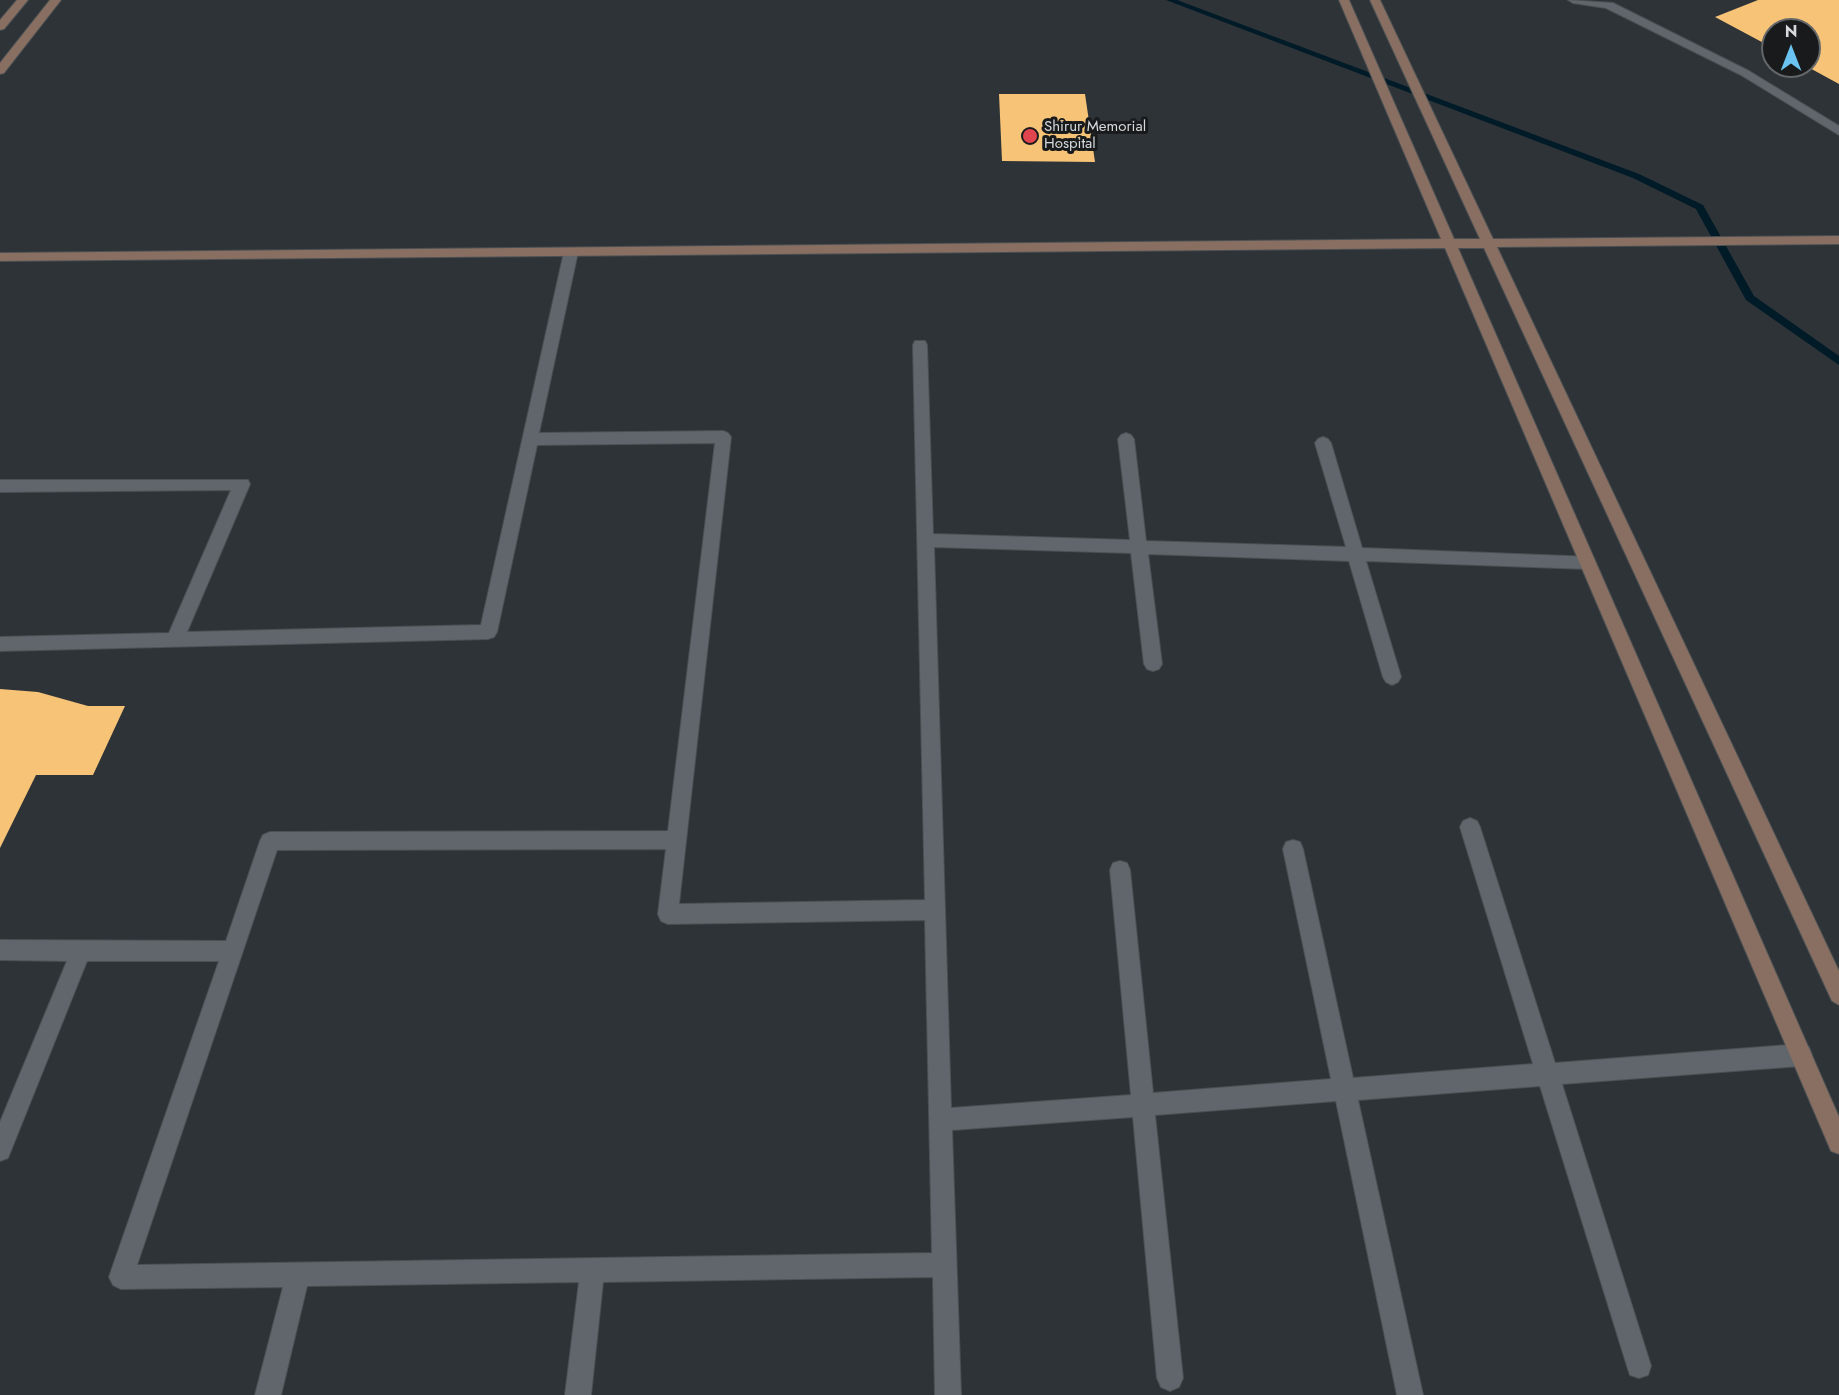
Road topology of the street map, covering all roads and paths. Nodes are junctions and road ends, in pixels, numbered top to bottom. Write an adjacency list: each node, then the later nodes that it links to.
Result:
1 (23, 0): 6 (street)
2 (57, 0): 7 (street)
3 (1344, 0): 10 (street)
4 (1375, 0): 11 (street)
5 (1573, 0): 8 (lane)
6 (0, 27)
7 (0, 71)
8 (1839, 130)
9 (1839, 240): 11 (street)
10 (1449, 243): 11 (street); 12 (street); 22 (street)
11 (1489, 243): 35 (street)
12 (571, 252): 13 (street); 15 (lane)
13 (0, 257)
14 (920, 345): 19 (lane)
15 (530, 439): 23 (lane); 28 (lane)
16 (1126, 439): 20 (lane)
17 (1323, 443): 21 (lane)
18 (0, 486): 23 (lane)
19 (925, 540): 20 (lane); 31 (lane)
20 (1139, 547): 21 (lane); 25 (lane)
21 (1356, 554): 22 (lane); 26 (lane)
22 (1587, 562): 36 (street)
23 (175, 639): 24 (lane)
24 (0, 644)
25 (1153, 664)
26 (1392, 677)
27 (1470, 827): 37 (lane)
28 (677, 840): 31 (lane); 34 (lane)
29 (1293, 849): 38 (lane)
30 (1120, 870): 39 (lane)
31 (936, 910): 40 (lane)
32 (0, 950): 33 (lane)
33 (81, 951): 34 (lane); 42 (lane)
34 (232, 951): 45 (lane)
35 (1839, 994)
36 (1801, 1055): 37 (lane); 41 (street)
37 (1547, 1074): 38 (lane); 46 (lane)
38 (1345, 1090): 39 (lane); 51 (lane)
39 (1142, 1106): 40 (lane); 47 (lane)
40 (941, 1120): 43 (lane)
41 (1839, 1143)
42 (0, 1150)
43 (945, 1265): 44 (lane); 50 (lane)
44 (593, 1269): 45 (lane); 49 (lane)
45 (298, 1274): 48 (lane)
46 (1639, 1366)
47 (1170, 1377)
48 (268, 1395)
49 (578, 1395)
50 (948, 1395)
51 (1410, 1395)

